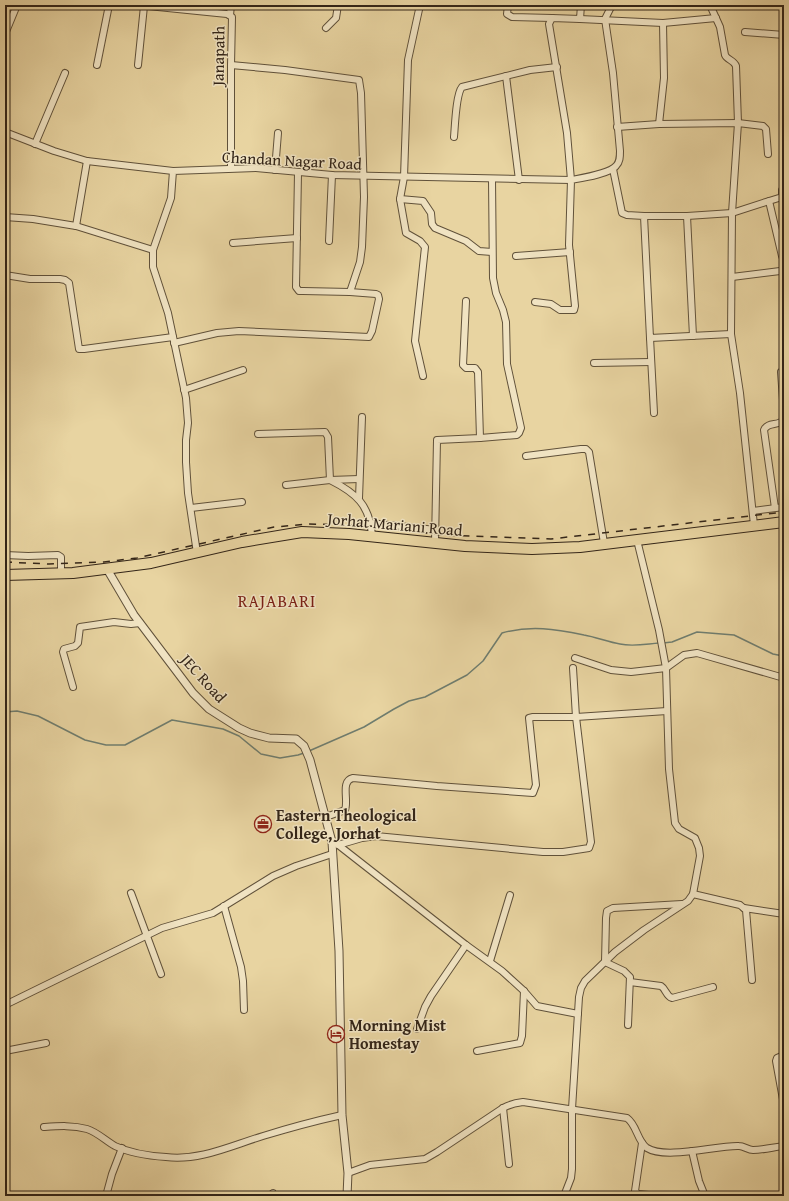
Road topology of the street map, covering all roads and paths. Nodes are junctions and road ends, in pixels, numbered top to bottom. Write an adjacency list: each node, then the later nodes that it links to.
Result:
1 (18, 5): 20 (street)
2 (110, 5): 22 (street)
3 (141, 5): 11 (street, Janapath); 23 (street)
4 (231, 5): 12 (street)
5 (338, 5): 18 (street)
6 (420, 5): 44 (street)
7 (508, 5): 13 (street)
8 (581, 5): 14 (street)
9 (612, 5): 16 (street)
10 (710, 5): 15 (street)
11 (196, 8): 12 (street, Janapath)
12 (230, 14): 24 (street, Janapath)
13 (552, 18): 14 (street); 25 (street)
14 (580, 18): 16 (street)
15 (716, 18): 17 (street); 28 (street)
16 (605, 19): 17 (street); 30 (street)
17 (663, 23): 29 (street)
18 (326, 28)
19 (745, 32): 21 (street)
20 (5, 34)
21 (784, 35)
22 (97, 65)
23 (138, 65)
24 (230, 65): 37 (street, Janapath); 43 (street)
25 (557, 67): 27 (street); 47 (street)
26 (66, 73): 34 (street)
27 (506, 76): 33 (street); 46 (street)
28 (738, 123): 29 (street); 35 (street); 51 (street)
29 (659, 124): 30 (street)
30 (617, 127): 38 (street)
31 (5, 132): 34 (street, Chandan Nagar Road)
32 (278, 133): 40 (street)
33 (454, 137)
34 (35, 144): 36 (street, Chandan Nagar Road)
35 (768, 154)
36 (87, 161): 39 (street, Chandan Nagar Road); 55 (street)
37 (231, 168): 39 (street, Chandan Nagar Road); 40 (street, Chandan Nagar Road)
38 (614, 169): 47 (street, Chandan Nagar Road); 52 (street)
39 (173, 170): 59 (street)
40 (275, 170): 41 (street, Chandan Nagar Road)
41 (298, 173): 42 (street, Chandan Nagar Road); 56 (street)
42 (332, 175): 43 (street, Chandan Nagar Road); 57 (street)
43 (364, 176): 44 (street, Chandan Nagar Road); 67 (street)
44 (404, 177): 45 (street, Chandan Nagar Road); 49 (street)
45 (492, 179): 46 (street, Chandan Nagar Road); 60 (street)
46 (519, 180): 47 (street, Chandan Nagar Road)
47 (571, 180): 61 (street)
48 (784, 187): 50 (street)
49 (400, 199): 60 (street); 78 (street)
50 (769, 201): 51 (street); 63 (street)
51 (732, 213): 53 (street); 66 (street)
52 (644, 216): 53 (street); 72 (street)
53 (687, 216): 71 (street)
54 (5, 217): 55 (street)
55 (76, 226): 59 (street)
56 (297, 238): 58 (street); 67 (street)
57 (328, 241)
58 (234, 243)
59 (154, 250): 73 (street)
60 (492, 252): 85 (street)
61 (570, 252): 62 (street); 69 (street)
62 (516, 256)
63 (782, 256)
64 (780, 271): 66 (street)
65 (5, 275): 73 (street)
66 (732, 277): 70 (street)
67 (350, 292): 73 (street)
68 (466, 301): 85 (street)
69 (535, 302)
70 (731, 334): 71 (street); 95 (street)
71 (692, 336): 72 (street)
72 (650, 338): 74 (street)
73 (174, 340): 79 (street)
74 (651, 362): 75 (street); 80 (street)
75 (594, 363)
76 (243, 370): 79 (street)
77 (781, 372): 81 (street)
78 (423, 376)
79 (184, 390): 92 (street)
80 (654, 413)
81 (784, 414)
82 (362, 416): 87 (street)
83 (784, 419): 93 (street)
84 (258, 434): 88 (street)
85 (480, 438): 99 (street)
86 (526, 456): 104 (street)
87 (360, 479): 88 (street); 90 (street)
88 (330, 480): 89 (street); 90 (street)
89 (286, 485)
90 (359, 498): 96 (street)
91 (242, 502): 92 (street)
92 (191, 508): 105 (street)
93 (775, 508): 94 (street); 95 (street)
94 (784, 508)
95 (753, 511): 98 (street)
96 (370, 522): 99 (street); 100 (street)
97 (784, 522): 98 (highway, Jorhat Mariani Road)
98 (754, 525): 102 (highway, Jorhat Mariani Road)
99 (436, 530): 103 (street)
100 (372, 536): 103 (highway, Jorhat Mariani Road); 105 (highway, Jorhat Mariani Road)
101 (784, 536): 111 (street)
102 (638, 540): 104 (highway, Jorhat Mariani Road); 114 (street)
103 (435, 543): 104 (highway, Jorhat Mariani Road)
104 (604, 543)
105 (197, 553): 107 (highway, Jorhat Mariani Road)
106 (5, 555): 108 (street)
107 (107, 570): 108 (highway, Jorhat Mariani Road); 110 (street, JEC Road)
108 (61, 574): 109 (highway, Jorhat Mariani Road)
109 (5, 575)
110 (140, 623): 117 (street); 121 (street, JEC Road)
111 (783, 639): 115 (street)
112 (575, 658): 114 (street)
113 (573, 668): 119 (street)
114 (666, 668): 116 (street); 118 (street)
115 (784, 671): 116 (street)
116 (784, 678): 120 (street)
117 (73, 687)
118 (667, 711): 119 (street); 125 (street)
119 (576, 717): 121 (street); 122 (street)
120 (784, 736)
121 (326, 817): 122 (street, JEC Road)
122 (335, 843): 123 (street, JEC Road); 132 (street)
123 (332, 854): 128 (street); 152 (street, JEC Road)
124 (131, 893): 131 (street)
125 (693, 894): 127 (street); 129 (street)
126 (510, 895): 133 (street)
127 (684, 904): 134 (street); 134 (street)
128 (224, 906): 131 (street); 141 (street)
129 (744, 908): 130 (street); 136 (street)
130 (784, 914)
131 (147, 936): 135 (street); 140 (street)
132 (466, 945): 133 (street); 144 (street)
133 (490, 961): 139 (street)
134 (605, 962): 137 (street); 142 (street)
135 (161, 974)
136 (752, 980)
137 (630, 982): 138 (street); 143 (street)
138 (714, 987)
139 (524, 991): 142 (street); 147 (street)
140 (5, 1005)
141 (244, 1010)
142 (578, 1014): 151 (street)
143 (628, 1025)
144 (417, 1028)
145 (46, 1043): 146 (street)
146 (5, 1051)
147 (477, 1051)
148 (784, 1054): 149 (street)
149 (784, 1105)
150 (503, 1108): 151 (street); 158 (street); 159 (street)
151 (572, 1109): 154 (street); 163 (street)
152 (342, 1115): 156 (street); 159 (street, JEC Road)
153 (44, 1127): 156 (street)
154 (642, 1143): 157 (street); 160 (street)
155 (784, 1146): 157 (street)
156 (122, 1148): 161 (street)
157 (692, 1151): 165 (street)
158 (509, 1164)
159 (348, 1173): 162 (street, JEC Road)
160 (636, 1194): 164 (street)
161 (106, 1196)
162 (347, 1196)
163 (564, 1196)
164 (659, 1196)
165 (705, 1196)

